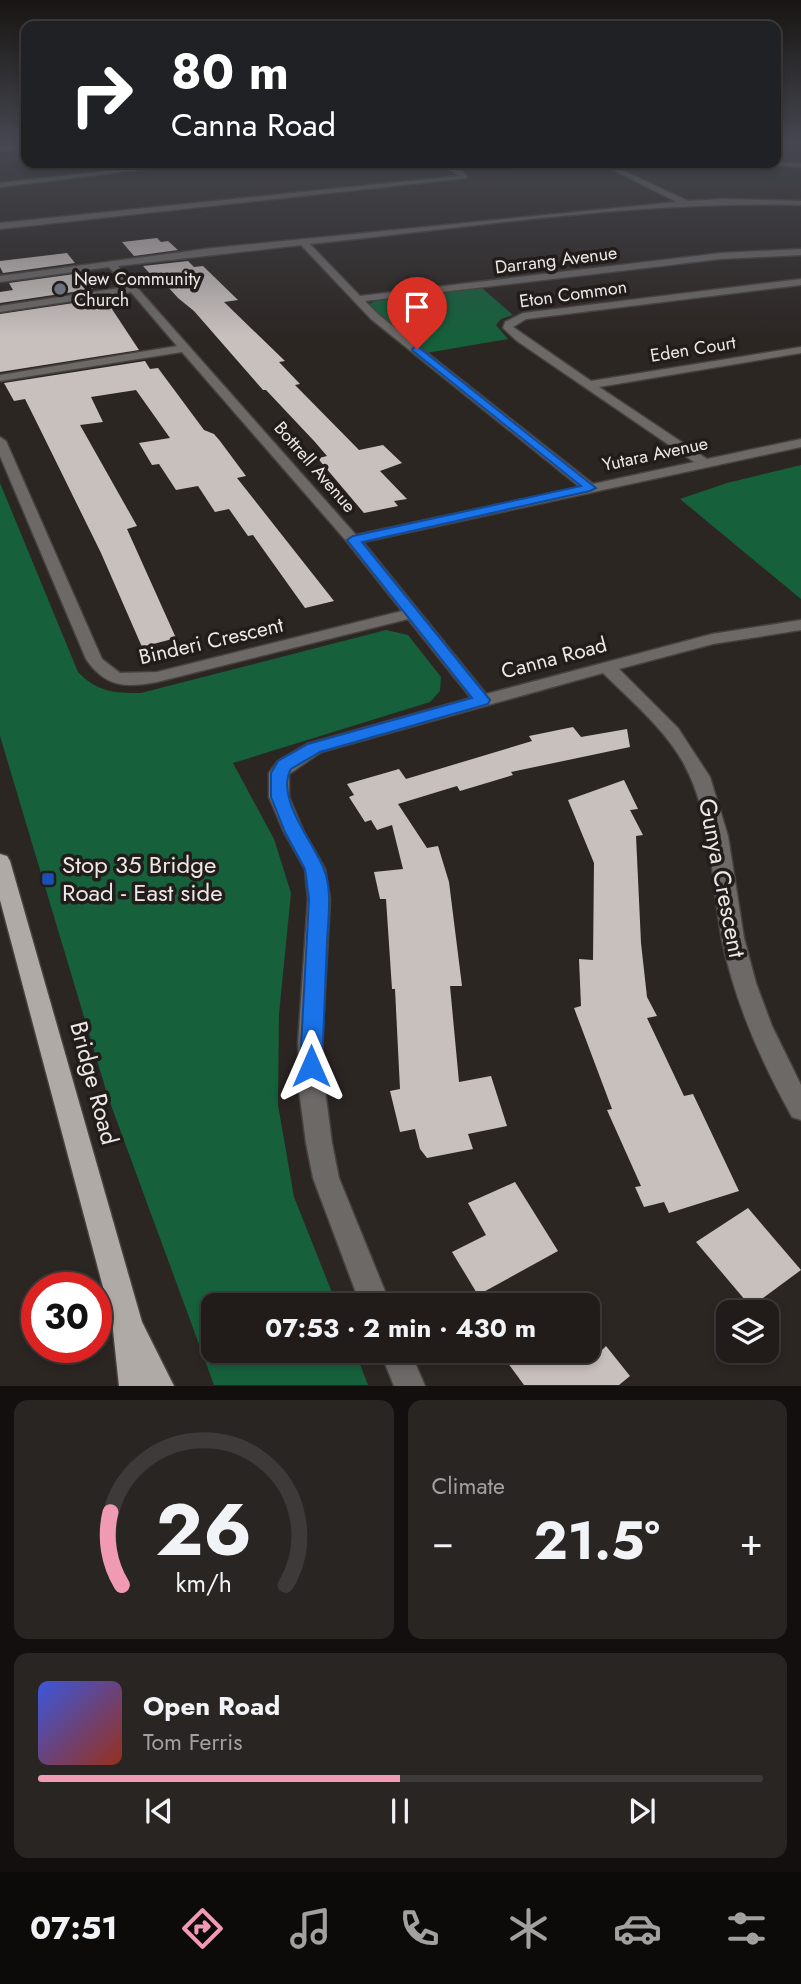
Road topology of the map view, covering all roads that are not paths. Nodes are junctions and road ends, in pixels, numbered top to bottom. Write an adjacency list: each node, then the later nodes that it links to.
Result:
1 (177, 208): 3 (street)
2 (640, 208): 4 (street)
3 (0, 226)
4 (303, 242): 6 (street); 10 (street)
5 (801, 252): 10 (street, Darrang Avenue)
6 (112, 265): 8 (street); 9 (street, Bottrell Avenue)
7 (801, 282): 15 (street, Eton Common)
8 (15, 289): 9 (street); 11 (street)
9 (134, 289): 12 (street, Bottrell Avenue)
10 (357, 299): 19 (street)
11 (0, 309)
12 (186, 348): 14 (street); 20 (street, Bottrell Avenue)
13 (801, 351): 15 (street, Eden Court)
14 (0, 378)
15 (590, 385): 18 (street, Eton Common)
16 (0, 441): 21 (street, Binderi Crescent)
17 (801, 443): 18 (street, Yutara Avenue)
18 (704, 463): 19 (street, Yutara Avenue)
19 (590, 488): 20 (street, Yutara Avenue)
20 (353, 540): 21 (street, Bottrell Avenue)
21 (412, 613): 24 (street, Bottrell Avenue)
22 (801, 625): 23 (street, Canna Road)
23 (608, 668): 24 (street, Canna Road); 26 (street, Gunya Crescent)
24 (482, 700): 27 (street, Canna Road)
25 (0, 861): 28 (main road, Bridge Road)
26 (801, 1109)
27 (371, 1293)
28 (127, 1321): 30 (main road, Bridge Road); 31 (main road, Bridge Road)
29 (400, 1363): 32 (street)
30 (135, 1385)
31 (159, 1385)
32 (410, 1385)

